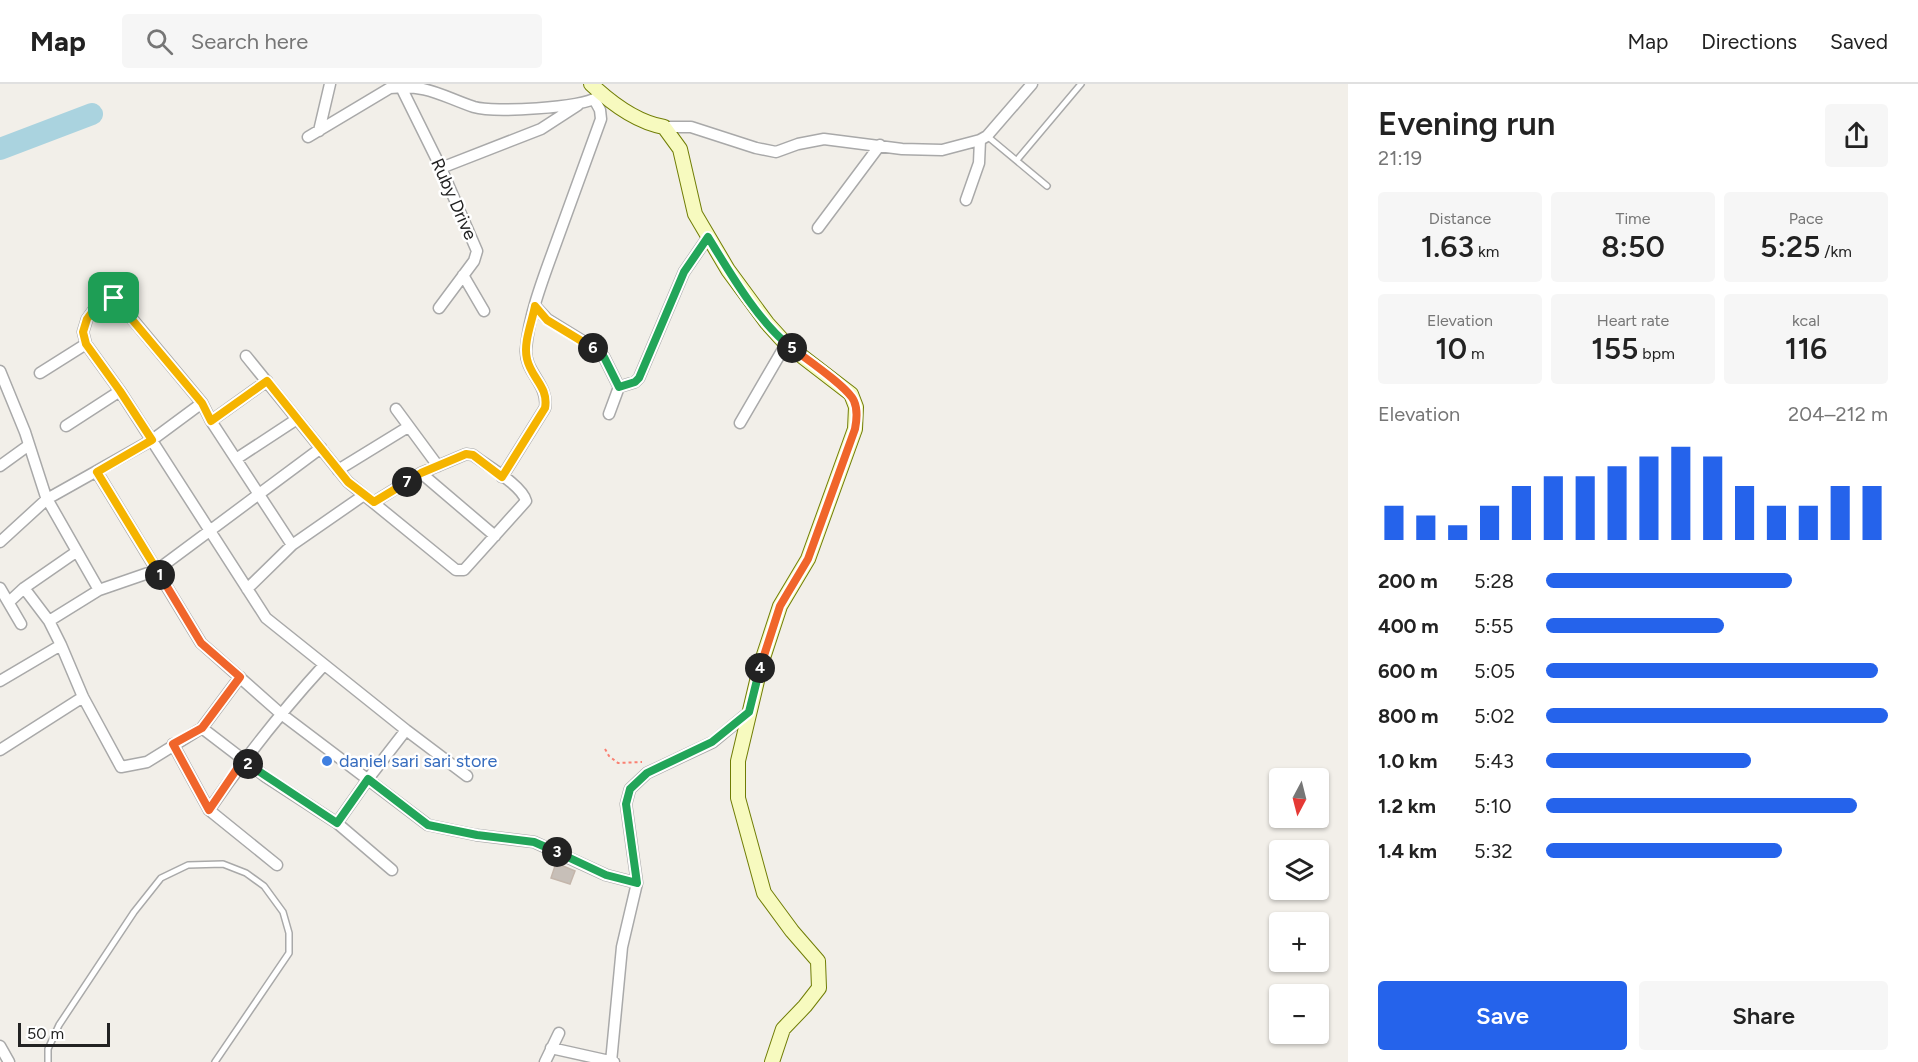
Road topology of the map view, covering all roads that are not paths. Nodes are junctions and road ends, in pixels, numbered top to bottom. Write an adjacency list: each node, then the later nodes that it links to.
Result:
1 (330, 84): 9 (street)
2 (591, 84): 6 (street)
3 (1032, 84): 11 (street)
4 (1081, 84): 13 (lane)
5 (391, 86): 7 (street); 9 (street); 14 (street, Ruby Drive)
6 (599, 96): 7 (street); 8 (street); 22 (street)
7 (581, 104): 14 (street)
8 (664, 128): 12 (street); 18 (street)
9 (319, 131): 10 (street)
10 (308, 137)
11 (983, 138): 12 (street); 13 (lane); 16 (street)
12 (880, 145): 17 (street)
13 (1017, 160): 15 (lane)
14 (441, 168): 19 (street, Ruby Drive)
15 (1047, 186)
16 (966, 200)
17 (818, 228)
18 (708, 237): 26 (street); 31 (street)
19 (463, 275): 23 (street, Ruby Drive); 24 (street)
20 (99, 279): 21 (street)
21 (114, 298): 25 (street); 35 (street)
22 (535, 306): 31 (street); 52 (street)
23 (439, 308)
24 (484, 311)
25 (86, 344): 29 (street); 32 (street)
26 (786, 344): 40 (street); 75 (street)
27 (246, 356): 30 (street)
28 (0, 371): 33 (street)
29 (40, 373)
30 (267, 381): 38 (street); 39 (street)
31 (619, 387): 37 (street)
32 (120, 391): 41 (street); 43 (street)
33 (10, 396): 34 (street); 44 (street)
34 (0, 401)
35 (202, 403): 39 (street); 43 (street)
36 (396, 410): 42 (street)
37 (609, 414)
38 (297, 419): 45 (street); 46 (street)
39 (211, 421): 46 (street)
40 (740, 423)
41 (66, 426)
42 (408, 427): 48 (street); 49 (street)
43 (152, 440): 50 (street); 57 (street)
44 (29, 445): 47 (street); 55 (street)
45 (321, 448): 49 (street); 53 (street)
46 (236, 459): 53 (street)
47 (0, 466)
48 (438, 466): 51 (street); 52 (street)
49 (338, 470): 54 (street)
50 (97, 472): 55 (street); 62 (street)
51 (421, 473): 56 (street); 58 (street)
52 (502, 477): 58 (street)
53 (259, 495): 57 (street); 60 (street)
54 (364, 495): 56 (street); 60 (street)
55 (47, 499): 59 (street); 61 (street)
56 (374, 502): 58 (street)
57 (211, 531): 62 (street); 66 (street)
58 (495, 536)
59 (0, 542)
60 (292, 544): 66 (street)
61 (76, 552): 64 (street); 65 (street)
62 (157, 570): 65 (street); 72 (street)
63 (0, 588): 67 (street)
64 (24, 588): 67 (street); 68 (street)
65 (99, 590): 68 (street)
66 (247, 590): 71 (street)
67 (9, 602): 69 (street)
68 (49, 621): 70 (street)
69 (21, 624)
70 (61, 645): 73 (street); 74 (street)
71 (324, 665): 76 (street); 78 (street)
72 (240, 677): 76 (street); 77 (street)
73 (0, 681)
74 (83, 697): 79 (street); 80 (street)
75 (749, 712): 88 (street); 97 (street)
76 (280, 713): 81 (street); 83 (street)
77 (202, 728): 79 (street); 81 (street)
78 (406, 730): 82 (street); 83 (street)
79 (173, 744): 84 (street)
80 (0, 750)
81 (243, 760): 84 (street); 85 (street)
82 (467, 776)
83 (368, 779): 85 (street); 88 (street)
84 (209, 810): 86 (street)
85 (337, 823): 87 (street)
86 (277, 865)
87 (392, 870)
88 (637, 883): 96 (street)
89 (559, 1032): 91 (street)
90 (0, 1046): 92 (street)
91 (551, 1048): 95 (street); 96 (street)
92 (9, 1062)
93 (48, 1062): 94 (lane)
94 (215, 1062)
95 (545, 1062)
96 (612, 1062)
97 (772, 1062)

